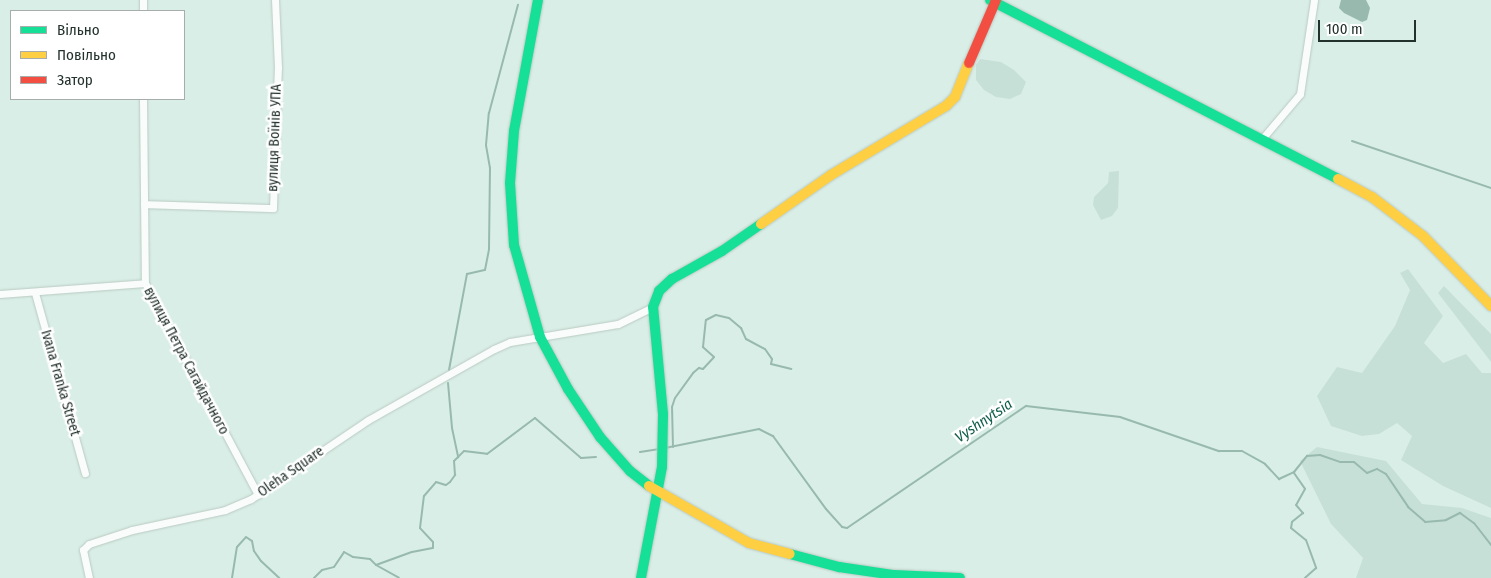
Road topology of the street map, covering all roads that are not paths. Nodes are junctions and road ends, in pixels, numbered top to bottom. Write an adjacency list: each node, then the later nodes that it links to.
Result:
1 (275, 0): 7 (street, вулиця Воїнів УПА)
2 (538, 0): 13 (main road)
3 (1314, 0): 6 (street)
4 (994, 1): 6 (main road); 12 (main road)
5 (143, 100): 7 (street, вулиця Петра Сагайдачного)
6 (1261, 140): 11 (main road)
7 (144, 204): 8 (street, вулиця Петра Сагайдачного)
8 (145, 283): 9 (street); 16 (street, вулиця Петра Сагайдачного)
9 (35, 293): 10 (street); 14 (street, Ivana Franka Street)
10 (0, 294)
11 (1491, 306)
12 (653, 307): 13 (street, Oleha Square); 15 (main road)
13 (540, 336): 15 (main road); 16 (street, Oleha Square)
14 (85, 473)
15 (657, 493): 18 (main road); 19 (main road)
16 (258, 495): 17 (street, Oleha Square)
17 (88, 578)
18 (641, 578)
19 (960, 578)

